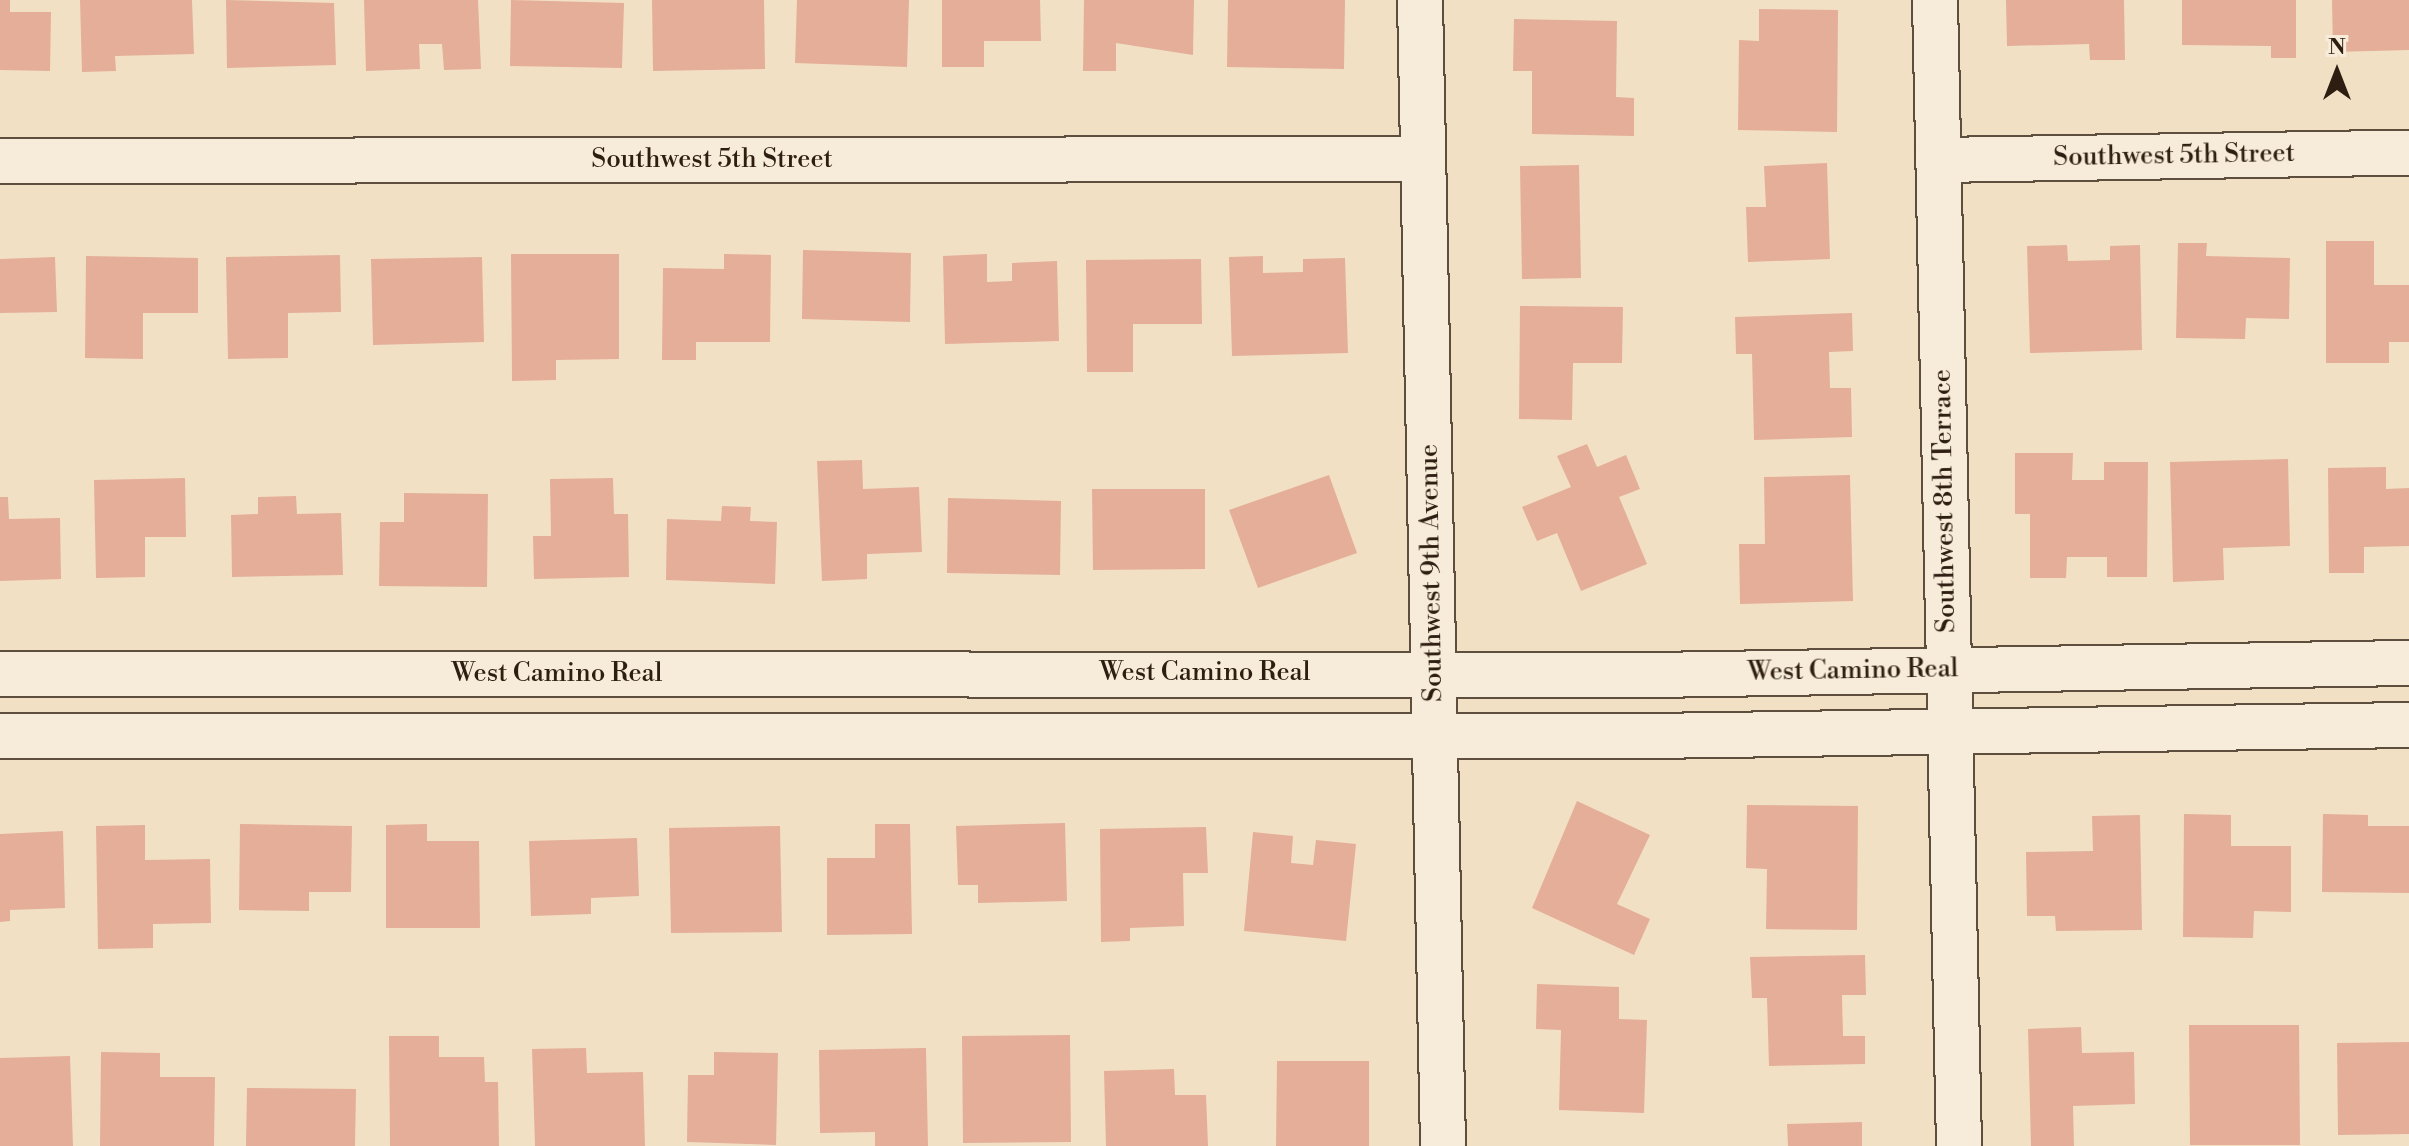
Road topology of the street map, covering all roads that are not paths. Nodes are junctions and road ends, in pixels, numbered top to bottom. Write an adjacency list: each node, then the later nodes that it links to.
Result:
1 (1420, 0): 4 (street, Southwest 9th Avenue)
2 (1935, 0): 5 (street, Southwest 8th Terrace)
3 (2409, 153): 5 (street, Southwest 5th Street)
4 (1423, 159): 6 (street, Southwest 5th Street); 9 (street, Southwest 9th Avenue)
5 (1938, 160): 8 (street, Southwest 8th Terrace)
6 (0, 161)
7 (2409, 663): 8 (street, West Camino Real)
8 (1948, 670): 9 (street, West Camino Real); 13 (street, Southwest 8th Terrace)
9 (1434, 672): 11 (street, West Camino Real); 14 (street, Southwest 9th Avenue)
10 (0, 674): 11 (street, West Camino Real)
11 (289, 674): 16 (street)
12 (2409, 725): 13 (street)
13 (1950, 732): 14 (street); 18 (street, Southwest 8th Terrace)
14 (1434, 734): 16 (street); 17 (street, Southwest 9th Avenue)
15 (0, 736): 16 (street)
16 (288, 736)
17 (1443, 1146)
18 (1959, 1146)

